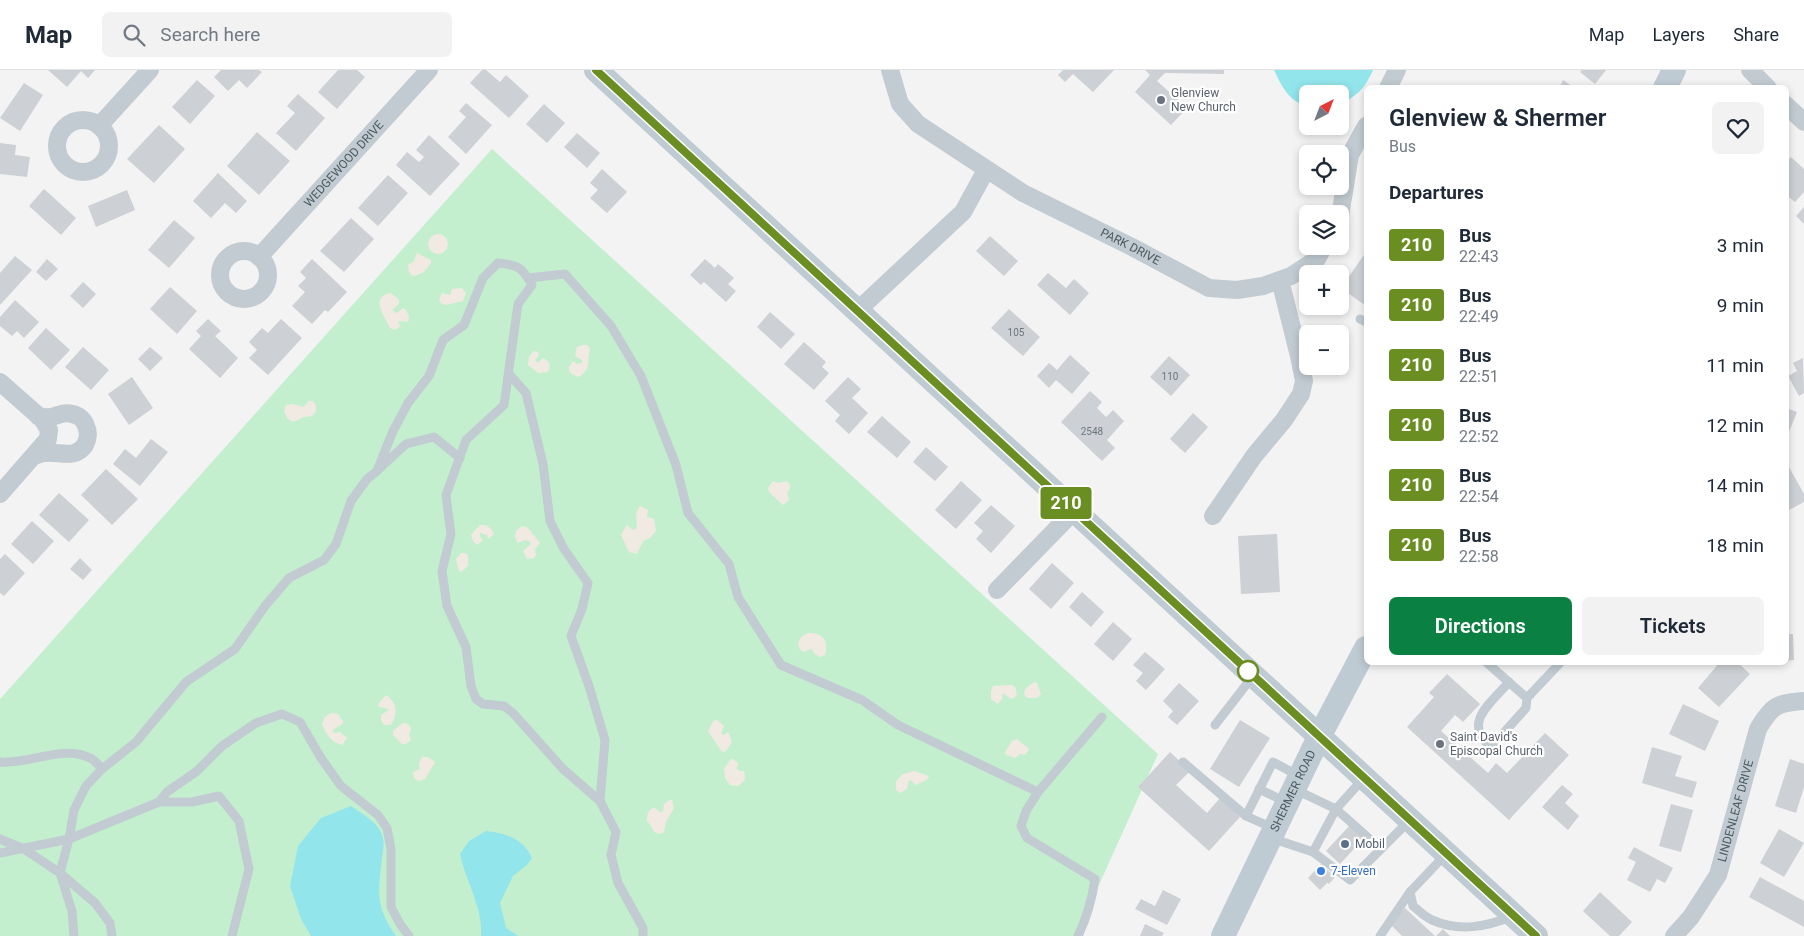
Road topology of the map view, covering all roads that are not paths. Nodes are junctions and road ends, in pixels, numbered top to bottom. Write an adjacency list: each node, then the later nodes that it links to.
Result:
1 (150, 70): 13 (street)
2 (429, 70): 18 (street, WEDGEWOOD DRIVE)
3 (596, 70): 21 (main road)
4 (890, 70): 15 (street, PARK DRIVE)
5 (1397, 70): 8 (street)
6 (1674, 70): 9 (main road)
7 (1750, 70): 10 (street)
8 (1390, 85)
9 (1666, 85)
10 (1765, 85)
11 (1789, 108): 12 (street)
12 (1804, 122)
13 (99, 126)
14 (1364, 130): 16 (street)
15 (986, 170): 20 (street, PARK DRIVE); 21 (street)
16 (1342, 205)
17 (1319, 255): 20 (street, PARK DRIVE)
18 (259, 257)
19 (528, 278): 22 (lane); 27 (lane); 48 (lane)
20 (1280, 280): 30 (street)
21 (857, 311): 29 (main road)
22 (509, 374): 26 (lane); 49 (lane)
23 (0, 382): 24 (street)
24 (38, 416): 25 (street); 25 (street)
25 (38, 451): 28 (street)
26 (460, 458): 27 (lane); 49 (lane)
27 (377, 471): 44 (lane)
28 (0, 494)
29 (1074, 511): 31 (street); 35 (main road)
30 (1213, 516)
31 (997, 590)
32 (1364, 652): 41 (main road, SHERMER ROAD)
33 (1490, 665): 36 (lane)
34 (1557, 665): 37 (lane)
35 (1253, 676): 40 (lane); 41 (main road)
36 (1510, 682): 37 (lane); 37 (lane)
37 (1527, 698)
38 (1804, 701): 74 (street, LINDENLEAF DRIVE)
39 (1102, 717): 48 (lane)
40 (1215, 725)
41 (1319, 737): 45 (main road); 46 (main road, SHERMER ROAD)
42 (0, 762): 44 (lane)
43 (1183, 762): 52 (lane)
44 (102, 769): 56 (lane)
45 (1364, 778): 51 (lane); 53 (main road)
46 (1293, 789): 47 (lane); 47 (lane); 51 (lane); 54 (main road, SHERMER ROAD)
47 (1259, 790): 52 (lane)
48 (1038, 792): 70 (lane)
49 (600, 801): 69 (lane)
50 (159, 802): 56 (lane); 67 (lane); 68 (lane)
51 (1336, 809): 58 (lane); 60 (lane)
52 (1246, 816): 54 (lane)
53 (1410, 820): 58 (lane); 61 (main road)
54 (1273, 833): 60 (lane); 71 (main road, SHERMER ROAD)
55 (0, 839): 57 (lane)
56 (69, 839): 57 (lane); 62 (lane)
57 (22, 848): 59 (lane); 62 (lane)
58 (1381, 849): 60 (lane)
59 (0, 852)
60 (1313, 852)
61 (1446, 854): 63 (lane); 64 (main road)
62 (60, 873): 65 (lane); 66 (lane)
63 (1410, 892): 64 (lane); 72 (lane)
64 (1514, 916): 73 (main road)
65 (74, 936)
66 (112, 936)
67 (232, 936)
68 (409, 936)
69 (643, 936)
70 (1078, 936)
71 (1223, 936)
72 (1380, 936)
73 (1536, 936)
74 (1674, 936)

